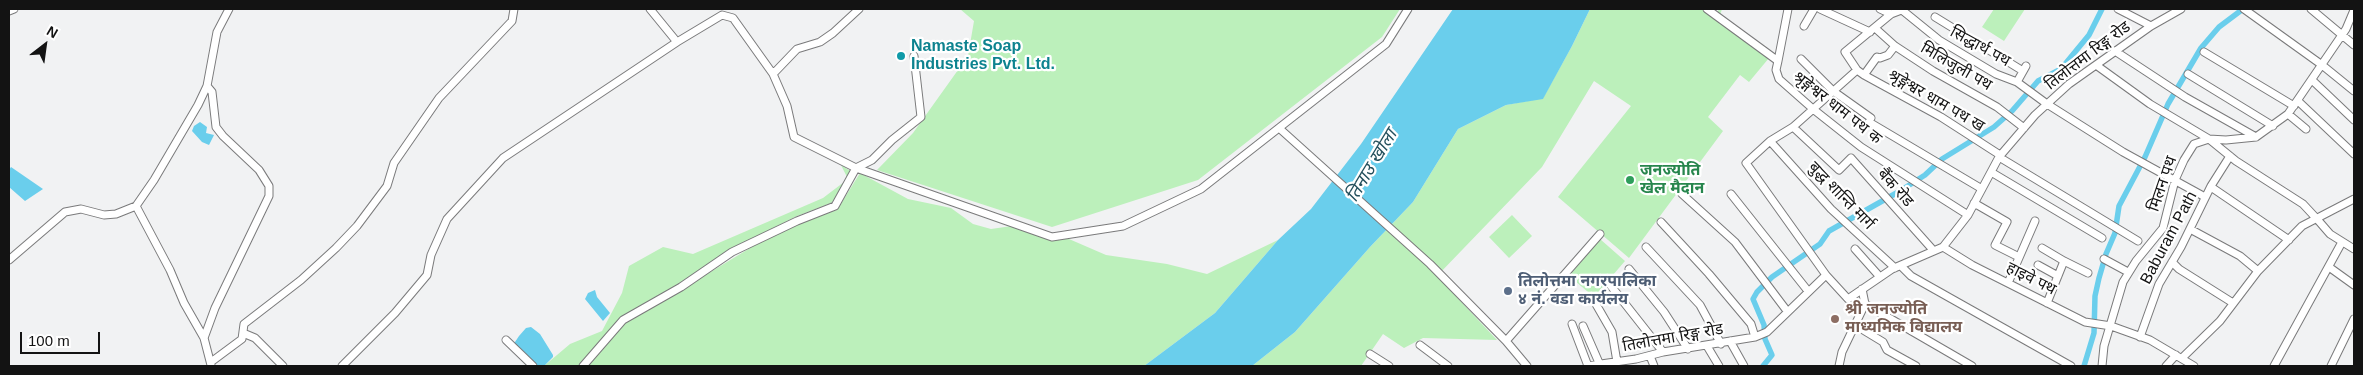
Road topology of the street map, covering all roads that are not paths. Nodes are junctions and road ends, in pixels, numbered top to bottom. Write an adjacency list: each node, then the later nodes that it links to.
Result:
1 (14, 9): 18 (street)
2 (228, 9): 42 (street)
3 (514, 9): 119 (street)
4 (650, 9): 26 (street)
5 (859, 9): 37 (street)
6 (1408, 9): 52 (street)
7 (1707, 9): 33 (street, श्रृङ्गेश्वर धाम पथ क)
8 (1788, 9): 33 (street)
9 (1814, 9): 22 (street)
10 (1820, 9): 24 (street, मिलिजुली पथ)
11 (1880, 9): 20 (street)
12 (1903, 9): 20 (street); 41 (street, सिद्धार्थ पथ)
13 (2118, 9): 23 (street)
14 (2181, 9): 23 (street, तिलोत्तमा रिङ्ग रोड)
15 (2244, 9): 35 (street)
16 (2312, 9): 25 (street)
17 (2354, 10): 25 (street)
18 (9, 11)
19 (720, 12): 26 (street); 37 (street)
20 (1891, 14): 24 (street)
21 (1935, 16): 41 (street, सिद्धार्थ पथ)
22 (1804, 26)
23 (2151, 26): 29 (street, तिलोत्तमा रिङ्ग रोड)
24 (1872, 30): 28 (street, मिलिजुली पथ); 36 (street)
25 (2343, 34): 27 (street); 35 (street)
26 (676, 42): 138 (street)
27 (2354, 45)
28 (1895, 46): 39 (street); 53 (street, मिलिजुली पथ)
29 (2115, 52): 34 (street, तिलोत्तमा रिङ्ग रोड); 55 (street)
30 (2204, 52): 45 (street)
31 (914, 56): 61 (street)
32 (1801, 59): 43 (street)
33 (1778, 62): 47 (street, श्रृङ्गेश्वर धाम पथ क)
34 (2096, 65): 46 (street, तिलोत्तमा रिङ्ग रोड); 56 (street)
35 (2322, 65): 40 (street); 44 (street)
36 (1857, 70): 39 (street, श्रृङ्गेश्वर धाम पथ ख); 43 (street)
37 (773, 74): 61 (street)
38 (2188, 74): 50 (street)
39 (1864, 75): 59 (street, श्रृङ्गेश्वर धाम पथ ख)
40 (2312, 80): 45 (street); 49 (street)
41 (2019, 83): 46 (street, सिद्धार्थ पथ)
42 (206, 86): 71 (street); 122 (street)
43 (1833, 91): 47 (street); 65 (street)
44 (2354, 91)
45 (2296, 103): 48 (street); 58 (street)
46 (2047, 104): 53 (street, तिलोत्तमा रिङ्ग रोड); 63 (street, सिद्धार्थ पथ)
47 (1813, 109): 51 (street); 73 (street, श्रृङ्गेश्वर धाम पथ क)
48 (2288, 114): 50 (street); 54 (street)
49 (2354, 120)
50 (2273, 126): 55 (street)
51 (1793, 127): 57 (street); 87 (street, बैंक रोड)
52 (1279, 128): 61 (street); 124 (street)
53 (2024, 128): 59 (street, तिलोत्तमा रिङ्ग रोड)
54 (2306, 129)
55 (2256, 137): 56 (street)
56 (2209, 139): 60 (street); 63 (street, मिलन पथ)
57 (1770, 141): 95 (street, बुद्ध शान्ति मार्ग); 101 (street)
58 (2354, 154)
59 (2000, 156): 62 (street, तिलोत्तमा रिङ्ग रोड); 81 (street, श्रृङ्गेश्वर धाम पथ ख)
60 (2230, 156): 64 (street, Baburam Path); 74 (street)
61 (856, 168): 140 (street)
62 (1991, 172): 65 (street, तिलोत्तमा रिङ्ग रोड); 79 (street)
63 (2176, 180): 68 (street, सिद्धार्थ पथ); 99 (street, मिलन पथ)
64 (2211, 187): 68 (street, Baburam Path); 80 (street)
65 (1982, 189): 70 (street, तिलोत्तमा रिङ्ग रोड)
66 (1682, 194): 113 (street)
67 (1730, 194): 108 (street)
68 (2205, 198): 77 (street, Baburam Path)
69 (2352, 200): 72 (street); 74 (street)
70 (1974, 203): 73 (street, तिलोत्तमा रिङ्ग रोड); 89 (street)
71 (136, 206): 91 (street); 122 (street)
72 (2354, 208)
73 (1968, 216): 84 (street, तिलोत्तमा रिङ्ग रोड)
74 (2316, 218): 80 (street); 82 (street)
75 (2035, 221): 89 (street)
76 (1661, 222): 120 (street)
77 (2190, 229): 93 (street, Baburam Path); 98 (street)
78 (1600, 234): 124 (street)
79 (2102, 238)
80 (2289, 240): 98 (street)
81 (2138, 241)
82 (2342, 242): 88 (street); 96 (street)
83 (1646, 247): 126 (street)
84 (1943, 247): 87 (street); 104 (street, हाइवे पथ)
85 (2042, 248): 92 (street)
86 (1855, 249): 103 (street)
87 (1933, 250): 95 (street)
88 (2354, 250)
89 (2019, 257): 104 (street)
90 (2104, 259): 99 (street)
91 (9, 260)
92 (2064, 261): 100 (street); 102 (street)
93 (2172, 262): 111 (street); 121 (street, Baburam Path)
94 (2038, 265): 102 (street)
95 (1898, 267): 103 (street); 151 (street, बुद्ध शान्ति मार्ग)
96 (2329, 267): 105 (street); 155 (street)
97 (1629, 268): 129 (street)
98 (2258, 271): 111 (street)
99 (2128, 272): 118 (street, मिलन पथ)
100 (2088, 273)
101 (1826, 275): 107 (street); 108 (street, तिलोत्तमा रिङ्ग रोड)
102 (2058, 276): 110 (street)
103 (1880, 277): 107 (street)
104 (2008, 283): 110 (street, हाइवे पथ)
105 (2354, 285)
106 (1611, 286): 130 (street)
107 (1862, 289): 112 (street)
108 (1808, 291): 113 (street, तिलोत्तमा रिङ्ग रोड)
109 (1593, 299): 134 (street)
110 (2047, 303): 118 (street, हाइवे पथ)
111 (2233, 303): 133 (street)
112 (1865, 304): 116 (street); 150 (street)
113 (1787, 311): 120 (street, तिलोत्तमा रिङ्ग रोड)
114 (2354, 320): 156 (street)
115 (1572, 324): 144 (street)
116 (1855, 325): 148 (street); 149 (street)
117 (1583, 326): 136 (street)
118 (2111, 326): 121 (street, हाइवे पथ); 152 (street, मिलन पथ)
119 (243, 332): 135 (street); 137 (street)
120 (1755, 337): 125 (street, तिलोत्तमा रिङ्ग रोड)
121 (2140, 337): 133 (street, हाइवे पथ)
122 (204, 338): 135 (street)
123 (506, 340): 139 (street)
124 (1506, 341): 143 (street)
125 (1730, 341): 126 (street, तिलोत्तमा रिङ्ग रोड); 147 (street)
126 (1721, 344): 128 (street, तिलोत्तमा रिङ्ग रोड)
127 (1420, 345): 142 (street)
128 (1707, 346): 129 (street, तिलोत्तमा रिङ्ग रोड); 146 (street)
129 (1688, 349): 130 (street, तिलोत्तमा रिङ्ग रोड)
130 (1663, 352): 132 (street, तिलोत्तमा रिङ्ग रोड)
131 (1370, 354): 141 (street)
132 (1650, 356): 134 (street, तिलोत्तमा रिङ्ग रोड); 145 (street)
133 (2179, 356): 153 (street); 154 (street, हाइवे पथ)
134 (1618, 362): 136 (street, तिलोत्तमा रिङ्ग रोड)
135 (211, 364)
136 (1600, 365): 144 (street, तिलोत्तमा रिङ्ग रोड)
137 (283, 366)
138 (342, 366)
139 (532, 366)
140 (583, 366)
141 (1389, 366)
142 (1448, 366)
143 (1527, 366)
144 (1590, 366)
145 (1654, 366)
146 (1719, 366)
147 (1744, 366)
148 (1839, 366)
149 (1916, 366)
150 (1972, 366)
151 (2071, 366)
152 (2102, 366)
153 (2166, 366)
154 (2194, 366)
155 (2274, 366)
156 (2332, 366)

